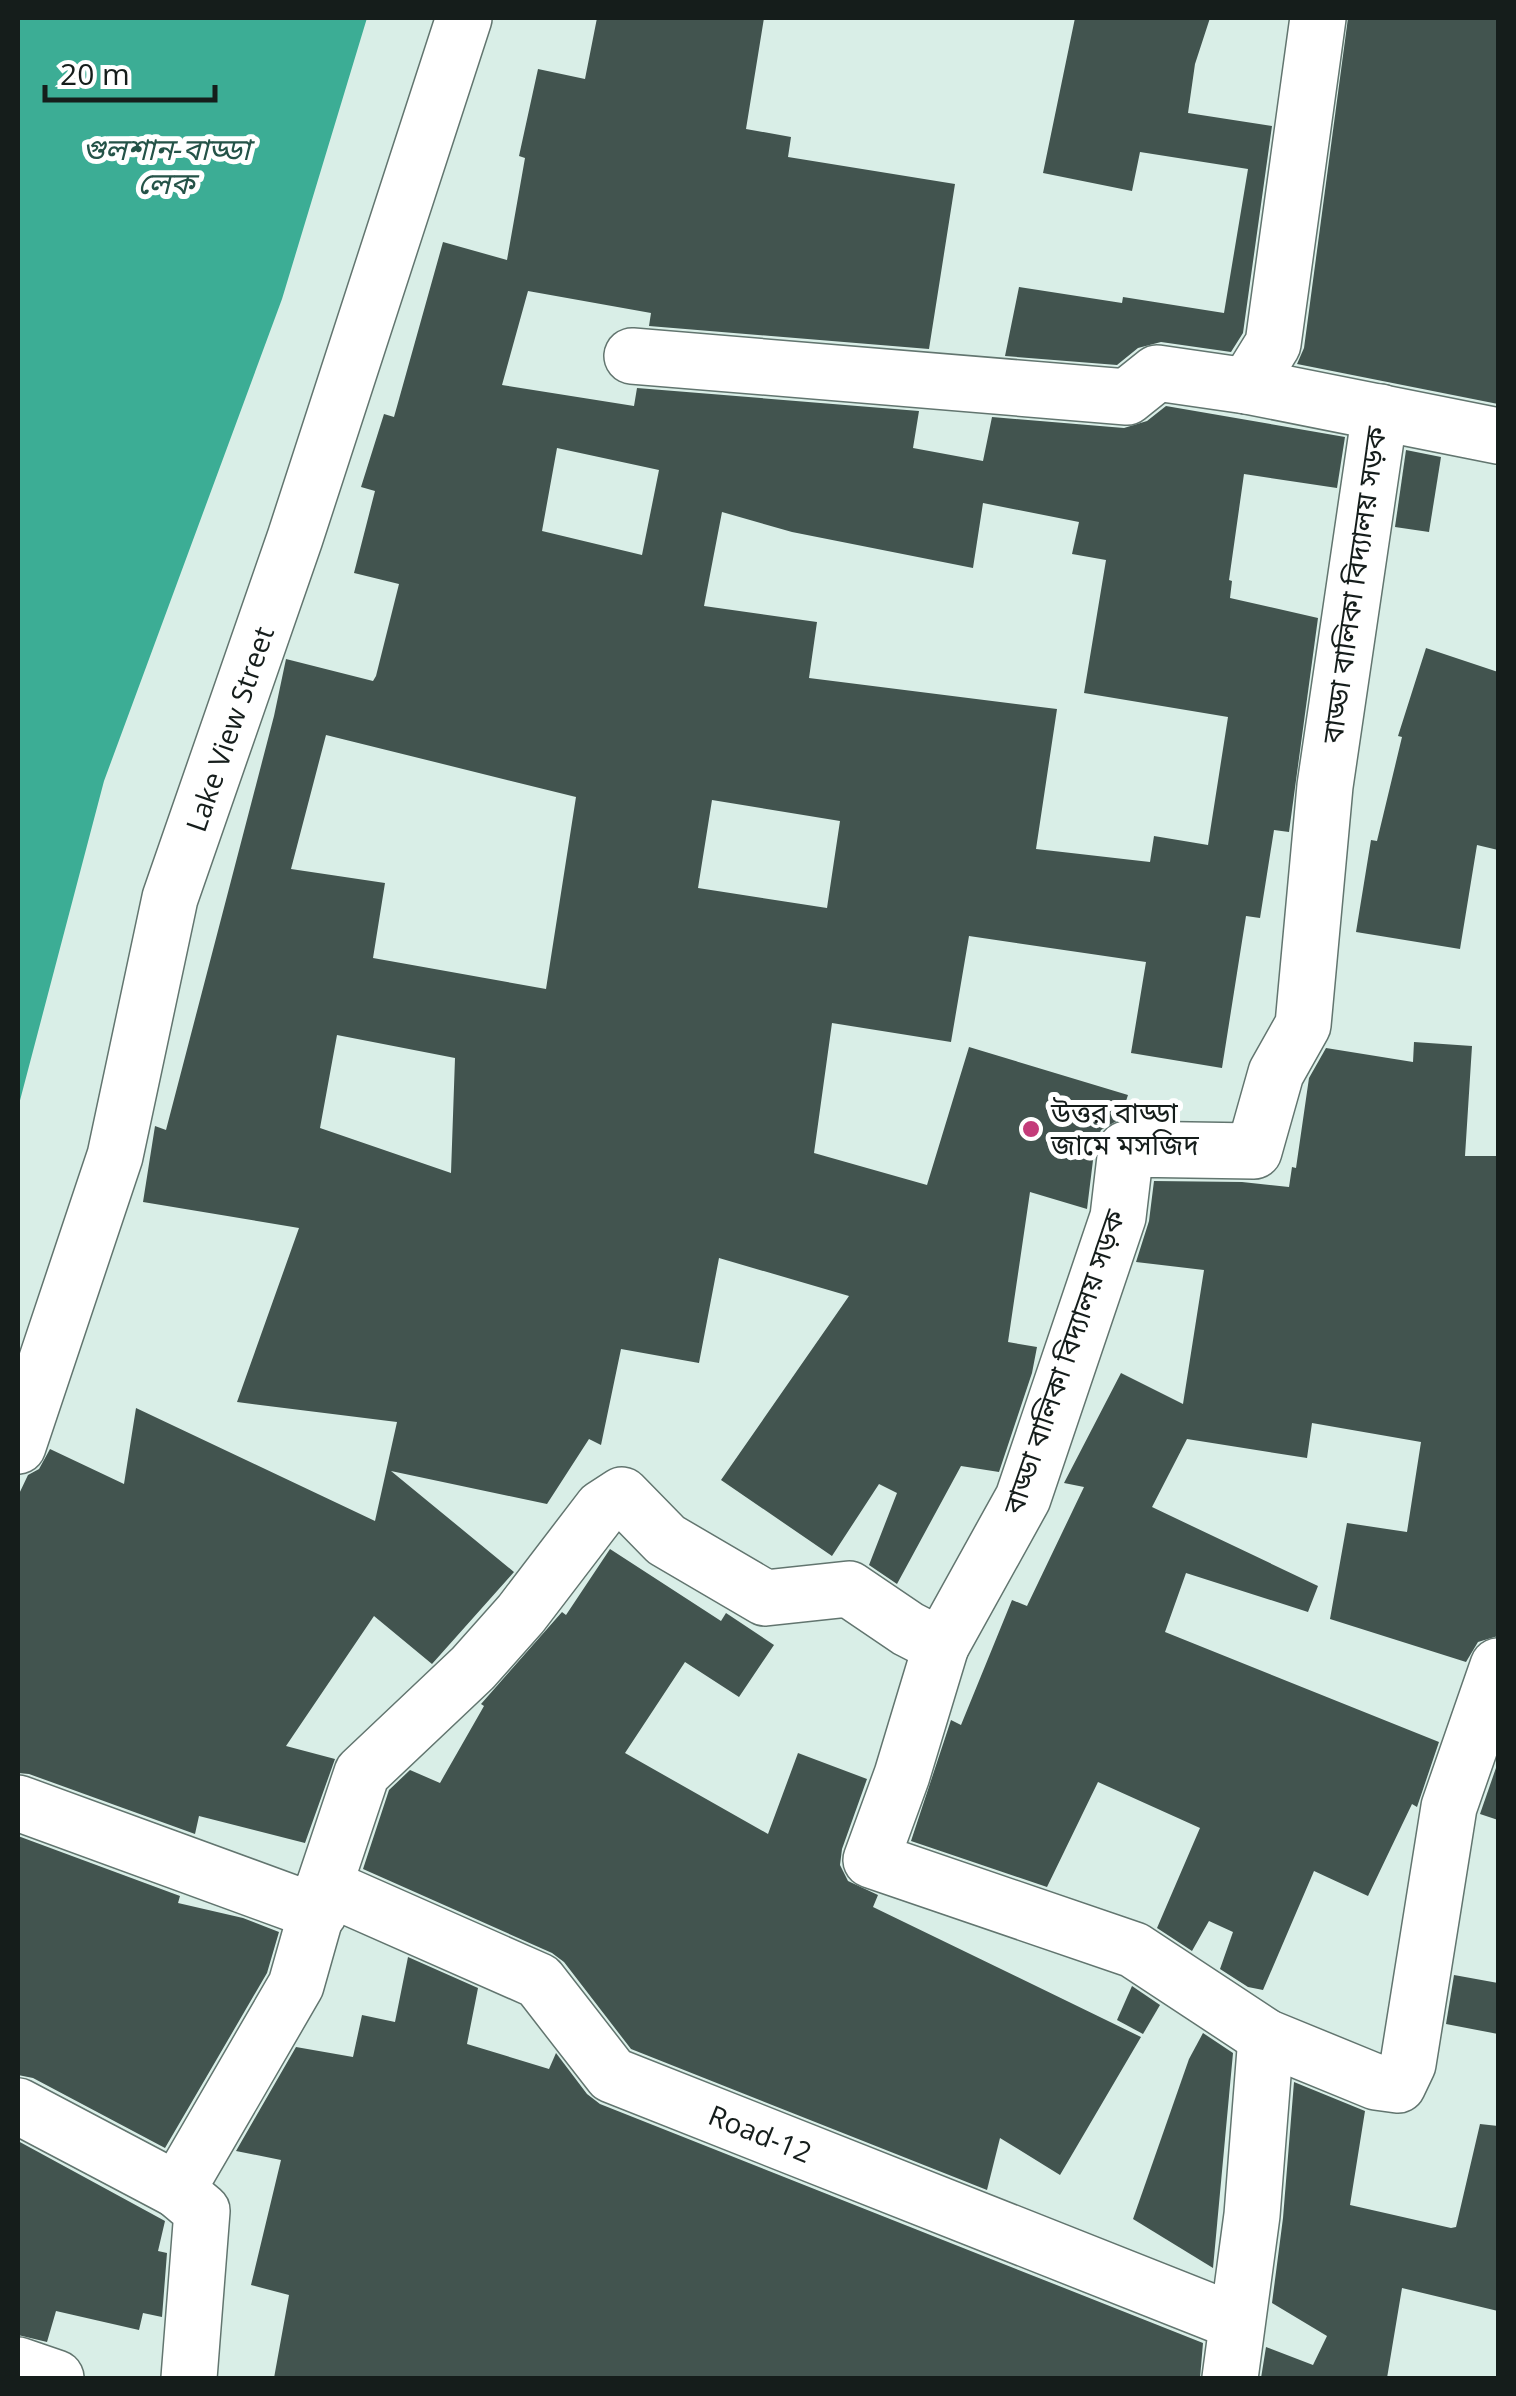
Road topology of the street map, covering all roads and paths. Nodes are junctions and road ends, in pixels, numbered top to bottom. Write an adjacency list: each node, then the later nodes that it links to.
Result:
1 (464, 18): 7 (street, Lake View Street)
2 (1318, 18): 4 (street)
3 (632, 356): 4 (street, বাড্ডা বালিকা বিদ্যালয় সড়ক)
4 (1247, 386): 5 (street, বাড্ডা বালিকা বিদ্যালয় সড়ক)
5 (1380, 412): 6 (street, বাড্ডা বালিকা বিদ্যালয় সড়ক); 8 (street, বাড্ডা বালিকা বিদ্যালয় সড়ক)
6 (1498, 436)
7 (18, 1446)
8 (942, 1646): 11 (street); 12 (street)
9 (1498, 1666): 12 (street)
10 (18, 1803): 11 (street, Road-12)
11 (322, 1900): 14 (street); 15 (street, Road-12)
12 (1266, 2037): 15 (street)
13 (18, 2106): 14 (street)
14 (178, 2190): 18 (street)
15 (1236, 2322): 19 (street)
16 (18, 2365): 17 (street)
17 (56, 2378)
18 (189, 2378)
19 (1230, 2378)

